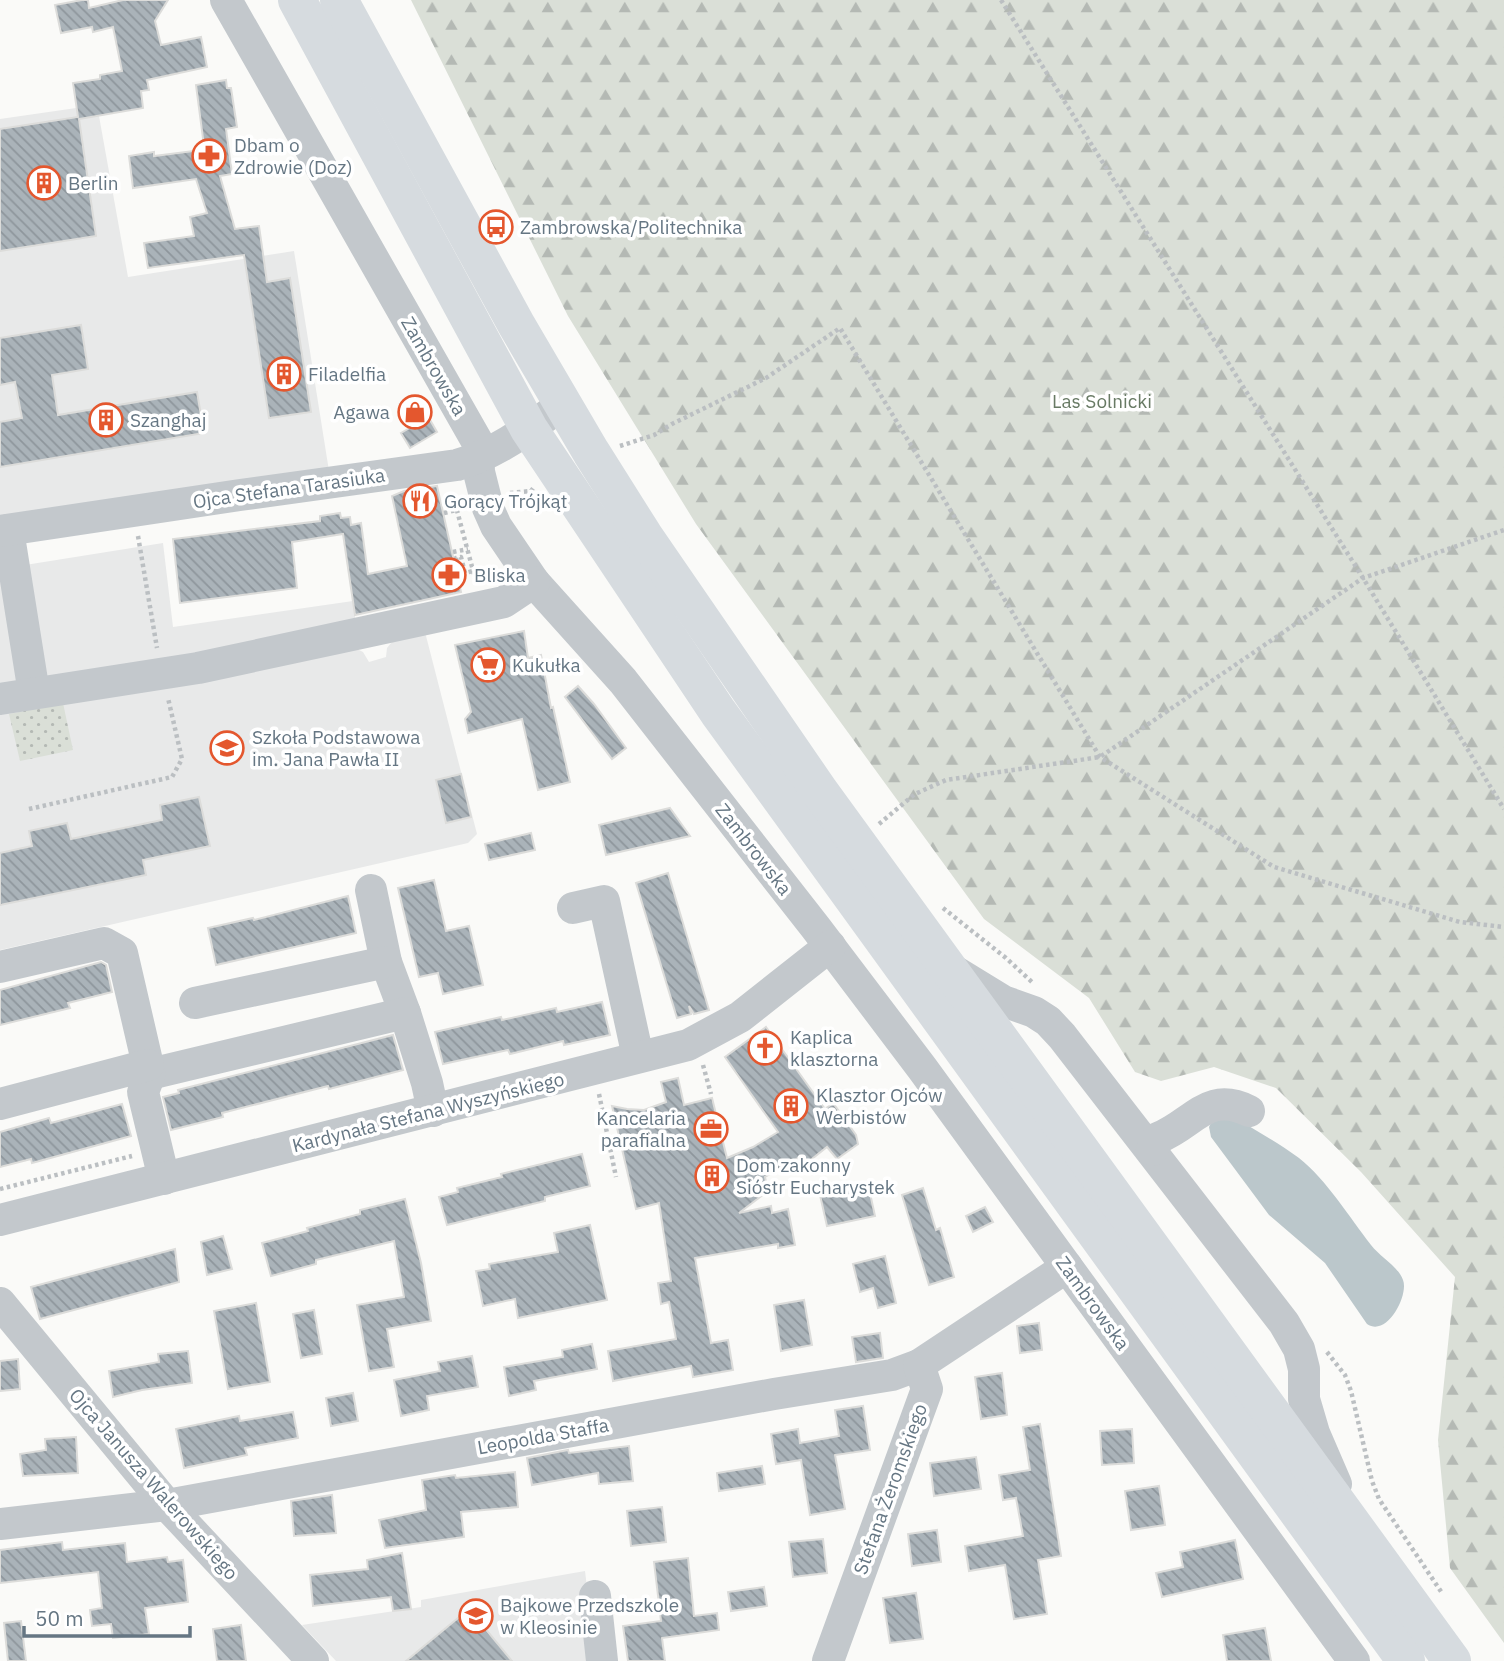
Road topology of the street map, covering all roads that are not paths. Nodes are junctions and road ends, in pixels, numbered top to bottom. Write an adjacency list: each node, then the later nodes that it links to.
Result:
1 (226, 0): 6 (street, Zambrowska)
2 (298, 0): 5 (main road)
3 (339, 0): 4 (main road)
4 (563, 404): 5 (street, Ojca Stefana Tarasiuka); 15 (main road)
5 (529, 429): 6 (street, Ojca Stefana Tarasiuka); 38 (main road)
6 (478, 459): 7 (street, Ojca Stefana Tarasiuka); 8 (street, Zambrowska)
7 (4, 531): 9 (street)
8 (534, 582): 9 (street); 13 (street, Zambrowska)
9 (34, 694): 10 (street)
10 (0, 699)
11 (371, 890): 14 (street)
12 (573, 908): 19 (street)
13 (830, 946): 19 (street, Kardynała Stefana Wyszyńskiego); 27 (street, Zambrowska)
14 (386, 962): 17 (street); 18 (street)
15 (945, 966): 24 (street); 32 (main road)
16 (0, 967): 20 (street)
17 (195, 1003)
18 (405, 1013): 20 (street); 22 (street)
19 (638, 1057): 22 (street, Kardynała Stefana Wyszyńskiego)
20 (149, 1069): 21 (street); 25 (street)
21 (0, 1104)
22 (433, 1111): 25 (street, Kardynała Stefana Wyszyńskiego)
23 (1250, 1111): 24 (street)
24 (1152, 1150): 32 (street)
25 (164, 1179): 26 (street, Kardynała Stefana Wyszyńskiego)
26 (0, 1220)
27 (1067, 1268): 29 (street); 37 (street, Zambrowska)
28 (0, 1303): 30 (street, Ojca Janusza Walerowskiego)
29 (919, 1365): 30 (street, Leopolda Staffa); 36 (street, Stefana Żeromskiego)
30 (167, 1505): 31 (street, Leopolda Staffa); 34 (street, Ojca Janusza Walerowskiego)
31 (0, 1524)
32 (1353, 1524): 39 (main road)
33 (596, 1596): 35 (street)
34 (313, 1661)
35 (602, 1661)
36 (828, 1661)
37 (1354, 1661)
38 (1406, 1661)
39 (1452, 1661)

